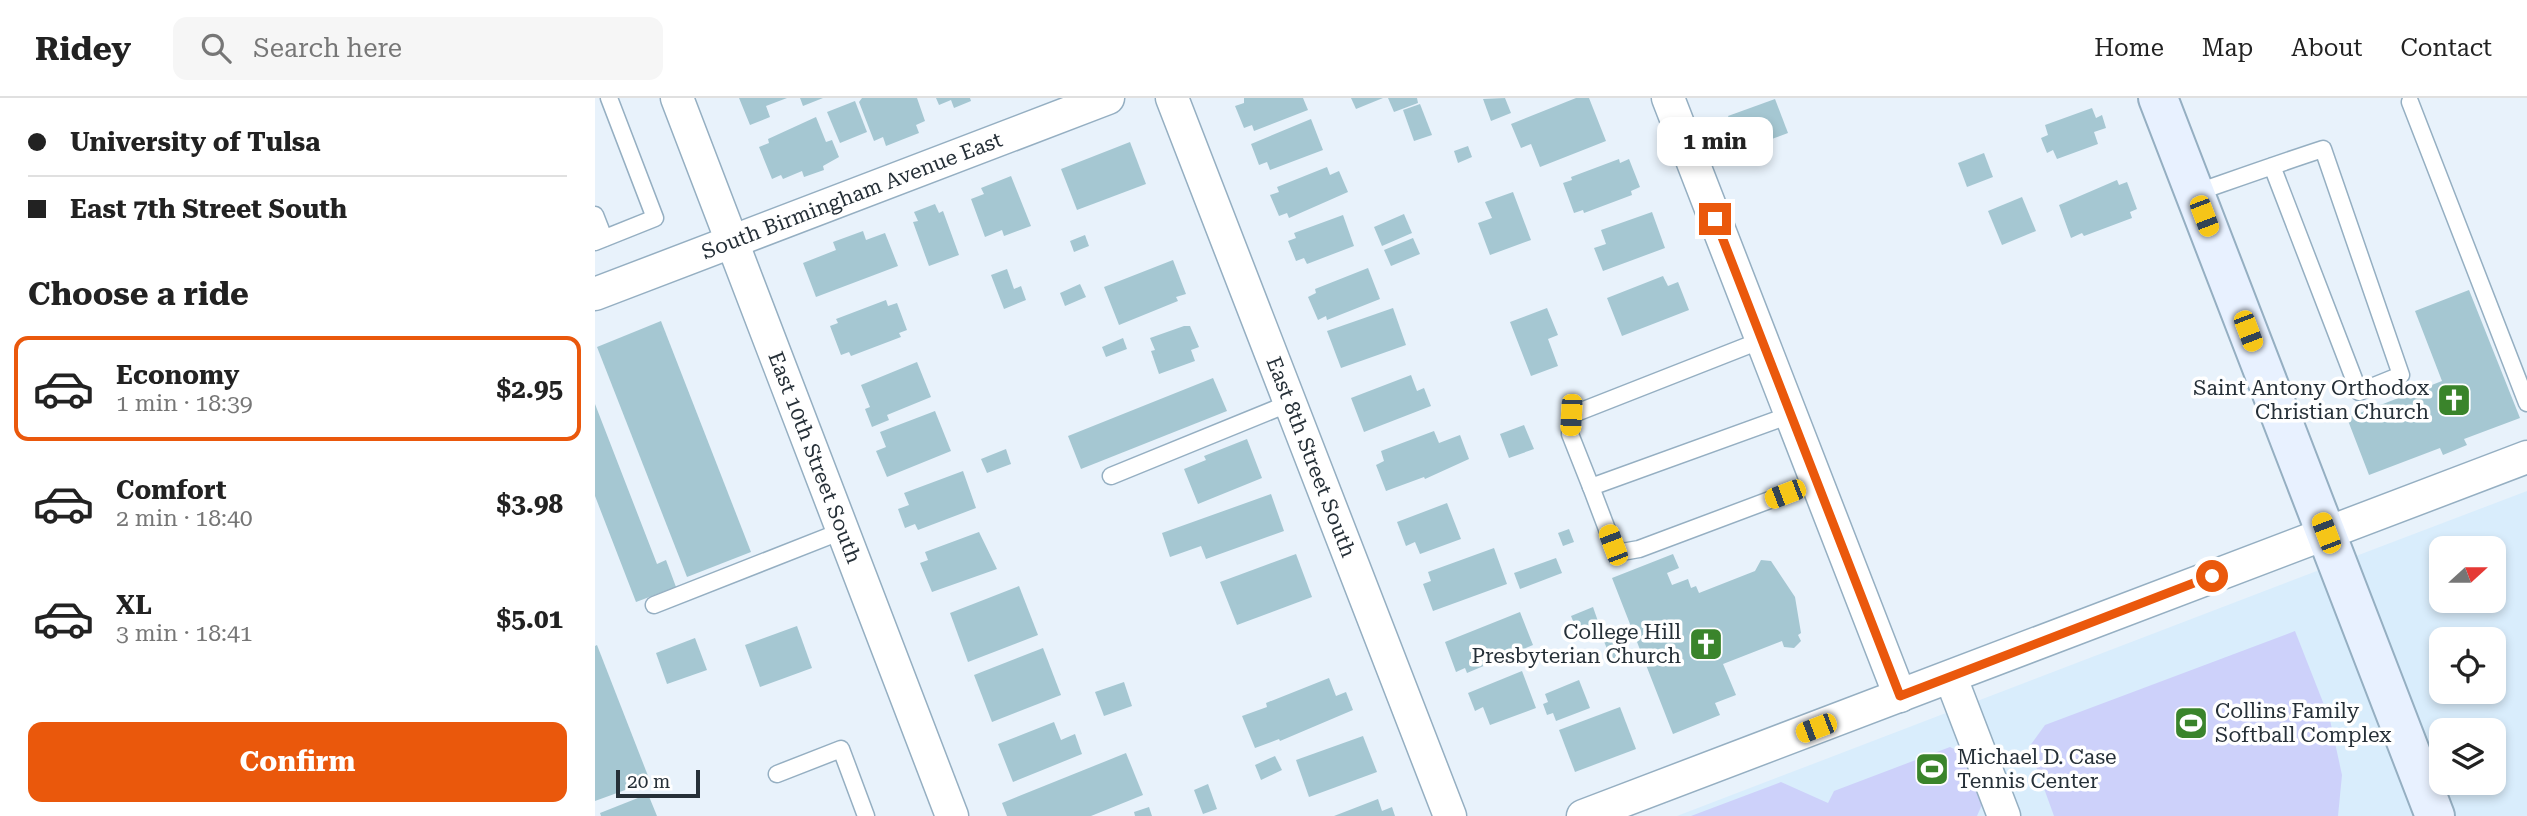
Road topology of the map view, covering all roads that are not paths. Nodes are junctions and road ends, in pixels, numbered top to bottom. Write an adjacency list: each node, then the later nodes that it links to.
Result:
1 (609, 98): 11 (lane)
2 (677, 98): 12 (street, East 10th Street South)
3 (1108, 98): 12 (street, South Birmingham Avenue East)
4 (1173, 98): 15 (street, East 8th Street South)
5 (1668, 98): 14 (street)
6 (2158, 98): 9 (street)
7 (2410, 102): 16 (lane)
8 (2273, 166): 8 (lane); 9 (lane)
9 (2195, 193): 23 (street)
10 (595, 215): 11 (lane)
11 (599, 240)
12 (732, 242): 13 (street, South Birmingham Avenue East); 22 (street, East 10th Street South)
13 (595, 294)
14 (1762, 340): 17 (street); 21 (lane)
15 (1290, 403): 19 (lane); 30 (street, East 8th Street South)
16 (2527, 403)
17 (1790, 415): 20 (street); 21 (lane)
18 (2527, 457): 23 (street)
19 (1111, 476)
20 (1815, 483): 21 (lane); 26 (street)
21 (1591, 486)
22 (842, 531): 24 (lane); 29 (street, East 10th Street South)
23 (2326, 533): 26 (street); 33 (street)
24 (654, 605)
25 (1956, 691): 32 (street)
26 (1900, 696): 31 (street)
27 (777, 774): 28 (lane)
28 (866, 816)
29 (952, 816)
30 (1450, 816)
31 (1583, 816)
32 (2004, 816)
33 (2435, 816)

